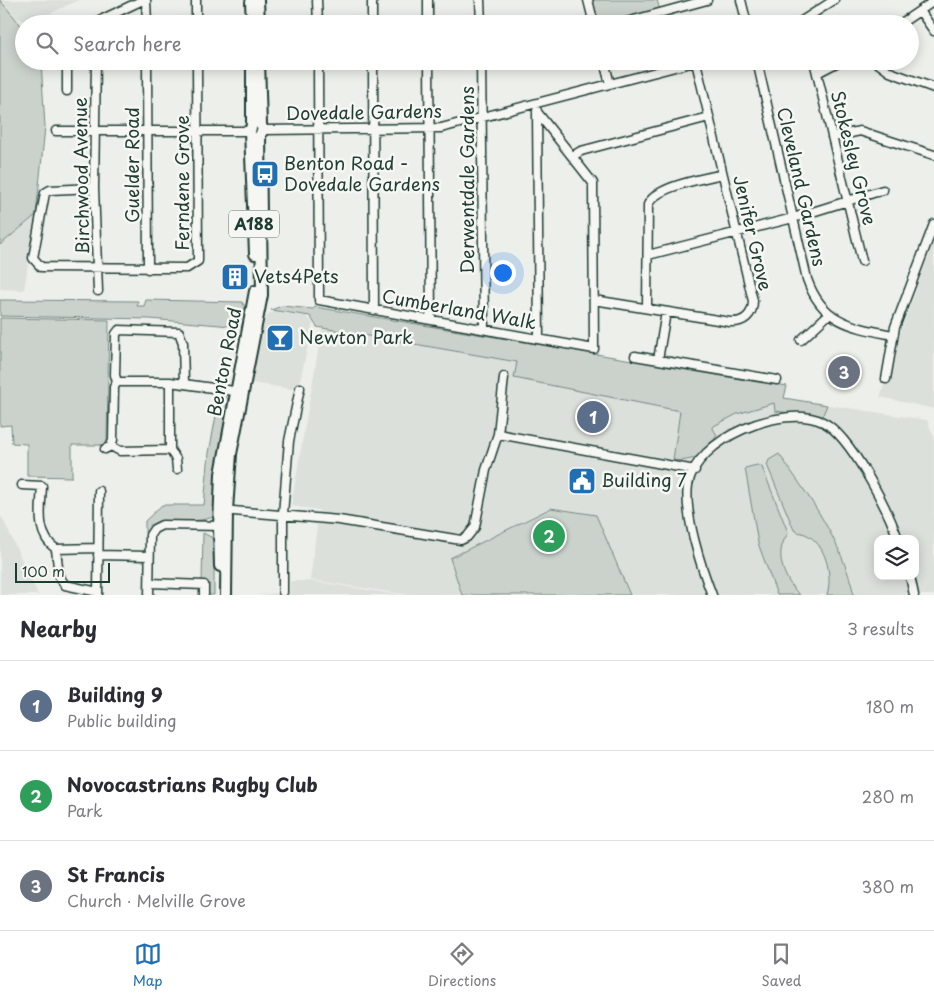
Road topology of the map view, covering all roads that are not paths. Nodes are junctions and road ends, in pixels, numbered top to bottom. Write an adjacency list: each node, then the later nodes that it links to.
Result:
1 (145, 0): 15 (street); 16 (street)
2 (196, 0): 17 (street)
3 (251, 0): 18 (main road)
4 (258, 0): 19 (main road)
5 (317, 0): 20 (street)
6 (372, 0): 21 (street)
7 (428, 0): 22 (street)
8 (480, 0): 23 (street)
9 (588, 0): 24 (street)
10 (707, 0): 25 (street)
11 (741, 0): 26 (street)
12 (834, 0): 27 (street)
13 (934, 1): 14 (street)
14 (920, 11): 28 (street); 29 (street)
15 (112, 15)
16 (146, 15)
17 (196, 15)
18 (252, 15)
19 (259, 15)
20 (318, 15)
21 (372, 15)
22 (428, 15)
23 (481, 15)
24 (592, 15)
25 (652, 15)
26 (745, 15)
27 (812, 15)
28 (914, 15)
29 (934, 31)
30 (66, 70): 49 (street)
31 (96, 70): 61 (street, Birchwood Avenue)
32 (148, 70): 57 (street, Guelder Road)
33 (197, 70): 58 (street, Ferndene Grove)
34 (253, 70): 59 (main road, Benton Road / A188)
35 (259, 70): 59 (main road, Benton Road / A188)
36 (318, 70): 55 (street)
37 (373, 70): 54 (street)
38 (429, 70): 56 (street)
39 (482, 70): 53 (street, Derwentdale Gardens)
40 (606, 70): 47 (street)
41 (665, 70): 47 (street, Dovedale Gardens)
42 (699, 70): 52 (street, Jenifer Grove)
43 (759, 70): 69 (street, Cleveland Gardens)
44 (821, 70): 46 (street)
45 (887, 70): 48 (street)
46 (817, 72): 62 (street, Stokesley Grove)
47 (610, 84): 50 (street, Dovedale Gardens)
48 (934, 88)
49 (67, 92)
50 (537, 104): 51 (street); 53 (street, Dovedale Gardens)
51 (537, 112): 64 (street); 85 (street)
52 (709, 116): 64 (street); 65 (street, Jenifer Grove)
53 (482, 117): 56 (street, Dovedale Gardens); 83 (street, Derwentdale Gardens)
54 (374, 128): 55 (street, Dovedale Gardens); 56 (street, Dovedale Gardens); 79 (street)
55 (320, 129): 59 (street, Dovedale Gardens); 79 (street, Cumberland Walk)
56 (429, 129): 82 (street)
57 (149, 130): 58 (street, Dovedale Gardens); 61 (street, Dovedale Gardens); 75 (street, Guelder Road)
58 (199, 130): 59 (street, Dovedale Gardens); 75 (street, Ferndene Grove)
59 (256, 130): 96 (main road, Benton Road / A188)
60 (56, 131): 61 (street, Dovedale Gardens)
61 (96, 131): 66 (street, Birchwood Avenue)
62 (832, 137): 63 (street); 68 (street, Stokesley Grove)
63 (934, 155)
64 (573, 156): 77 (street)
65 (722, 174): 71 (street, Jenifer Grove); 72 (street)
66 (94, 188): 74 (street, Birchwood Avenue); 74 (street, Ferndene Grove)
67 (883, 190): 68 (street)
68 (848, 201): 69 (street); 73 (street, Stokesley Grove)
69 (793, 218): 71 (street); 81 (street, Cleveland Gardens)
70 (934, 224): 84 (street)
71 (737, 232): 72 (street); 80 (street, Jenifer Grove)
72 (648, 255): 78 (street)
73 (862, 261)
74 (98, 268): 75 (street, Ferndene Grove); 76 (street, Birchwood Avenue)
75 (148, 269)
76 (98, 290)
77 (594, 300): 78 (street, Jenifer Grove); 85 (street, Cumberland Walk)
78 (647, 308): 80 (street, Jenifer Grove)
79 (374, 310): 82 (street, Cumberland Walk)
80 (666, 312): 88 (street)
81 (829, 314): 84 (street, Cleveland Gardens); 86 (street)
82 (431, 320): 83 (street, Cumberland Walk)
83 (484, 329): 85 (street, Cumberland Walk)
84 (893, 335): 90 (street)
85 (539, 339)
86 (801, 340)
87 (635, 356): 88 (street)
88 (658, 360): 91 (street)
89 (504, 377): 97 (street)
90 (886, 379)
91 (777, 380)
92 (117, 382): 93 (street); 94 (street); 98 (street)
93 (170, 382): 94 (street); 98 (street)
94 (184, 383): 96 (street)
95 (300, 388): 104 (street)
96 (240, 392): 103 (main road, Benton Road / A188)
97 (498, 434): 100 (street); 104 (street)
98 (170, 450): 99 (street)
99 (177, 469)
100 (695, 470): 106 (street); 118 (street)
101 (22, 485): 107 (street)
102 (99, 491): 108 (street)
103 (223, 510): 104 (street); 105 (main road, Benton Road / A188)
104 (284, 514): 112 (street)
105 (223, 526): 109 (street); 116 (main road, Benton Road / A188); 117 (main road, Benton Road / A188)
106 (896, 535)
107 (56, 549): 108 (street); 113 (street)
108 (98, 551): 109 (street); 113 (street)
109 (149, 556): 111 (street)
110 (911, 580): 119 (street)
111 (150, 583): 114 (street); 115 (street)
112 (283, 592)
113 (98, 594)
114 (149, 595)
115 (204, 595)
116 (220, 595)
117 (226, 595)
118 (712, 595)
119 (914, 595)

